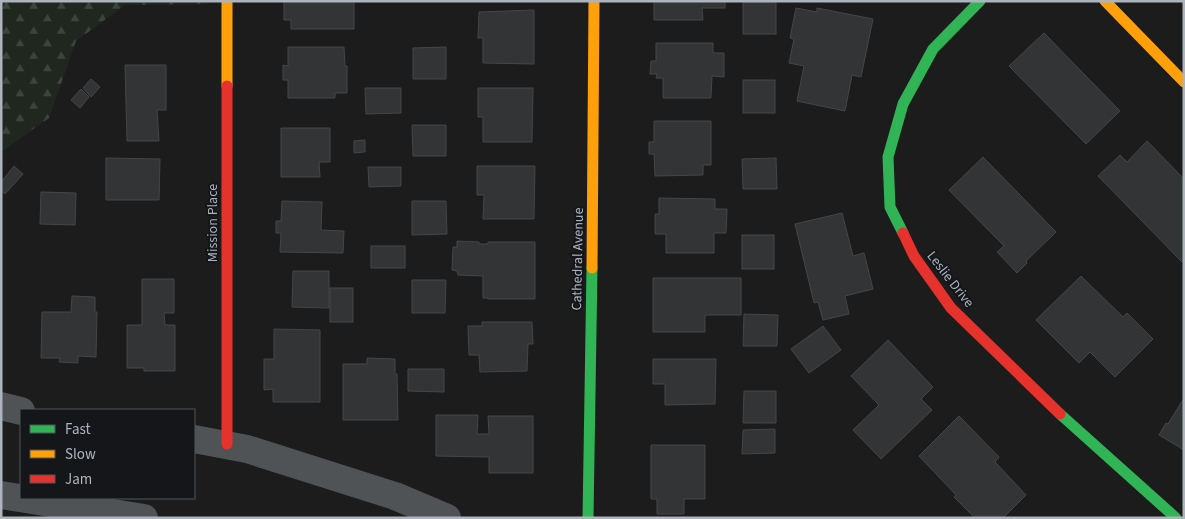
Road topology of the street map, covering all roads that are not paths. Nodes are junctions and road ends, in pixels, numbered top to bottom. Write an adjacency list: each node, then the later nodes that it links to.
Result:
1 (227, 1): 9 (street, Mission Place)
2 (594, 1): 15 (street, Cathedral Avenue)
3 (980, 1): 16 (street, Leslie Drive)
4 (1105, 1): 5 (street)
5 (1184, 82)
6 (1, 406): 7 (street)
7 (20, 411)
8 (195, 439): 9 (street)
9 (227, 444): 14 (street)
10 (1, 495): 11 (street)
11 (20, 498)
12 (26, 499): 13 (street)
13 (144, 518)
14 (447, 518)
15 (588, 518)
16 (1176, 518)

